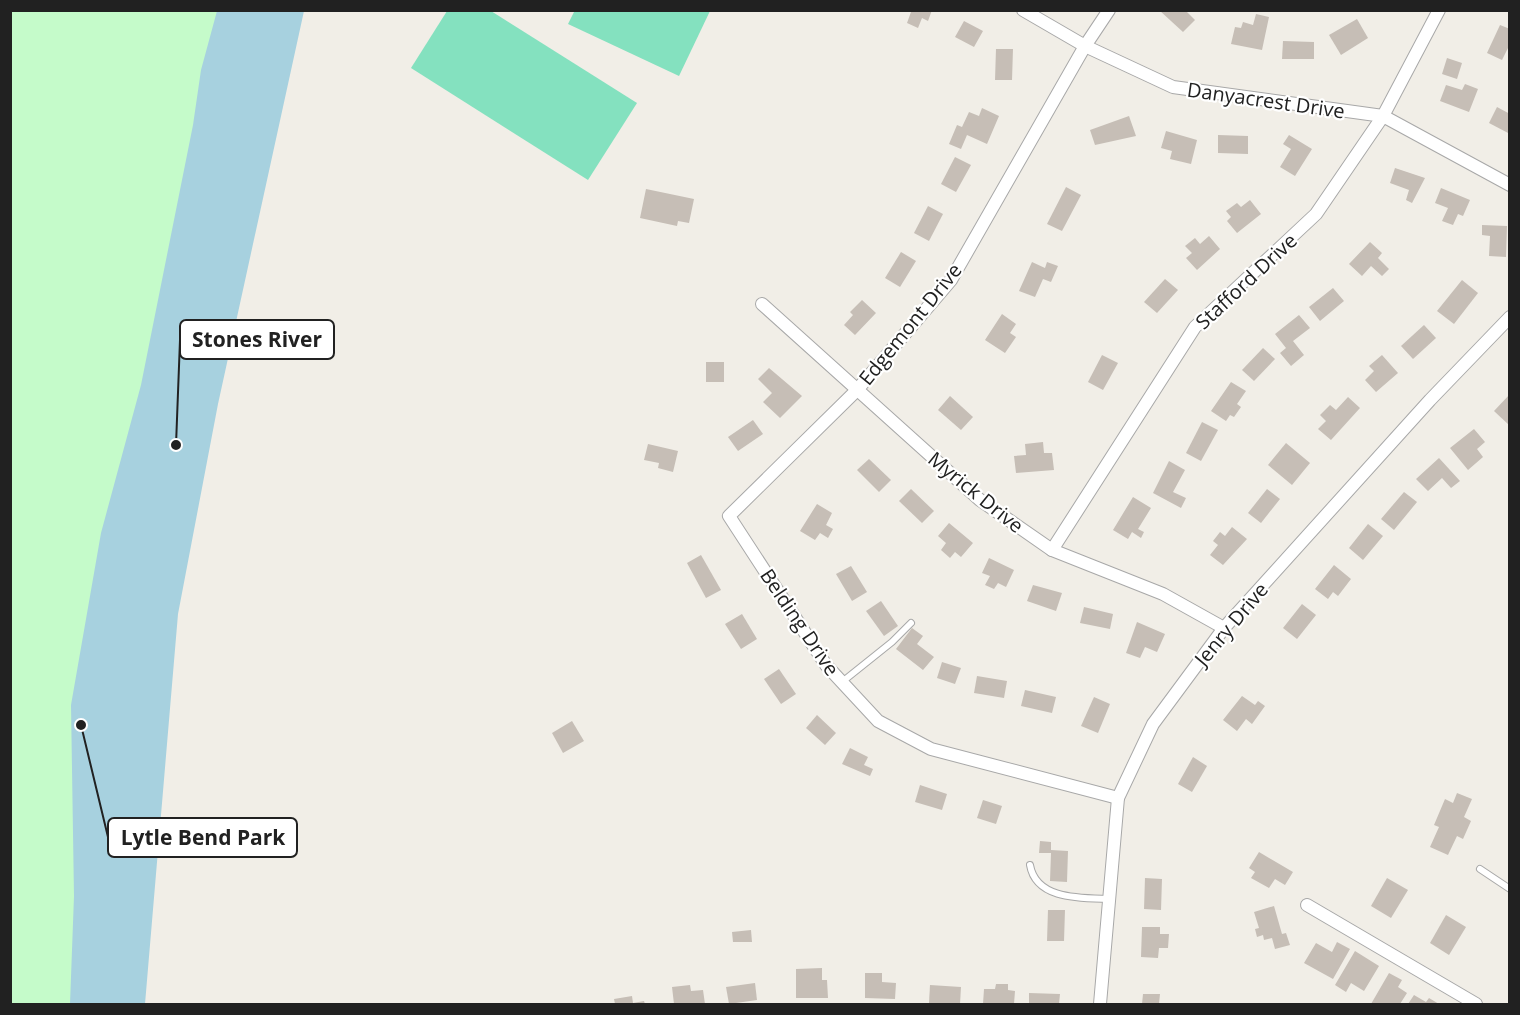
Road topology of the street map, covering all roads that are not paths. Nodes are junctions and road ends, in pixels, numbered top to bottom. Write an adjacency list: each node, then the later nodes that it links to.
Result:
1 (1023, 10): 4 (street, Danyacrest Drive)
2 (1109, 10): 4 (street, Edgemont Drive)
3 (1438, 10): 5 (street, Stafford Drive)
4 (1085, 46): 5 (street, Danyacrest Drive); 9 (street, Edgemont Drive)
5 (1383, 116): 6 (street, Danyacrest Drive); 11 (street, Stafford Drive)
6 (1509, 185)
7 (762, 304): 9 (street, Myrick Drive)
8 (1509, 316): 13 (street, Jenry Drive)
9 (857, 390): 10 (street, Edgemont Drive); 11 (street, Myrick Drive)
10 (729, 516): 14 (street, Belding Drive)
11 (1052, 550): 13 (street, Myrick Drive)
12 (911, 623): 14 (lane)
13 (1224, 628): 15 (street, Jenry Drive)
14 (842, 682): 15 (street, Belding Drive)
15 (1118, 798): 19 (street, Jenry Drive)
16 (1030, 865): 19 (lane)
17 (1480, 869): 18 (lane)
18 (1509, 890)
19 (1109, 899): 21 (street, Jenry Drive)
20 (1307, 905): 22 (street)
21 (1100, 1005)
22 (1476, 1005)

